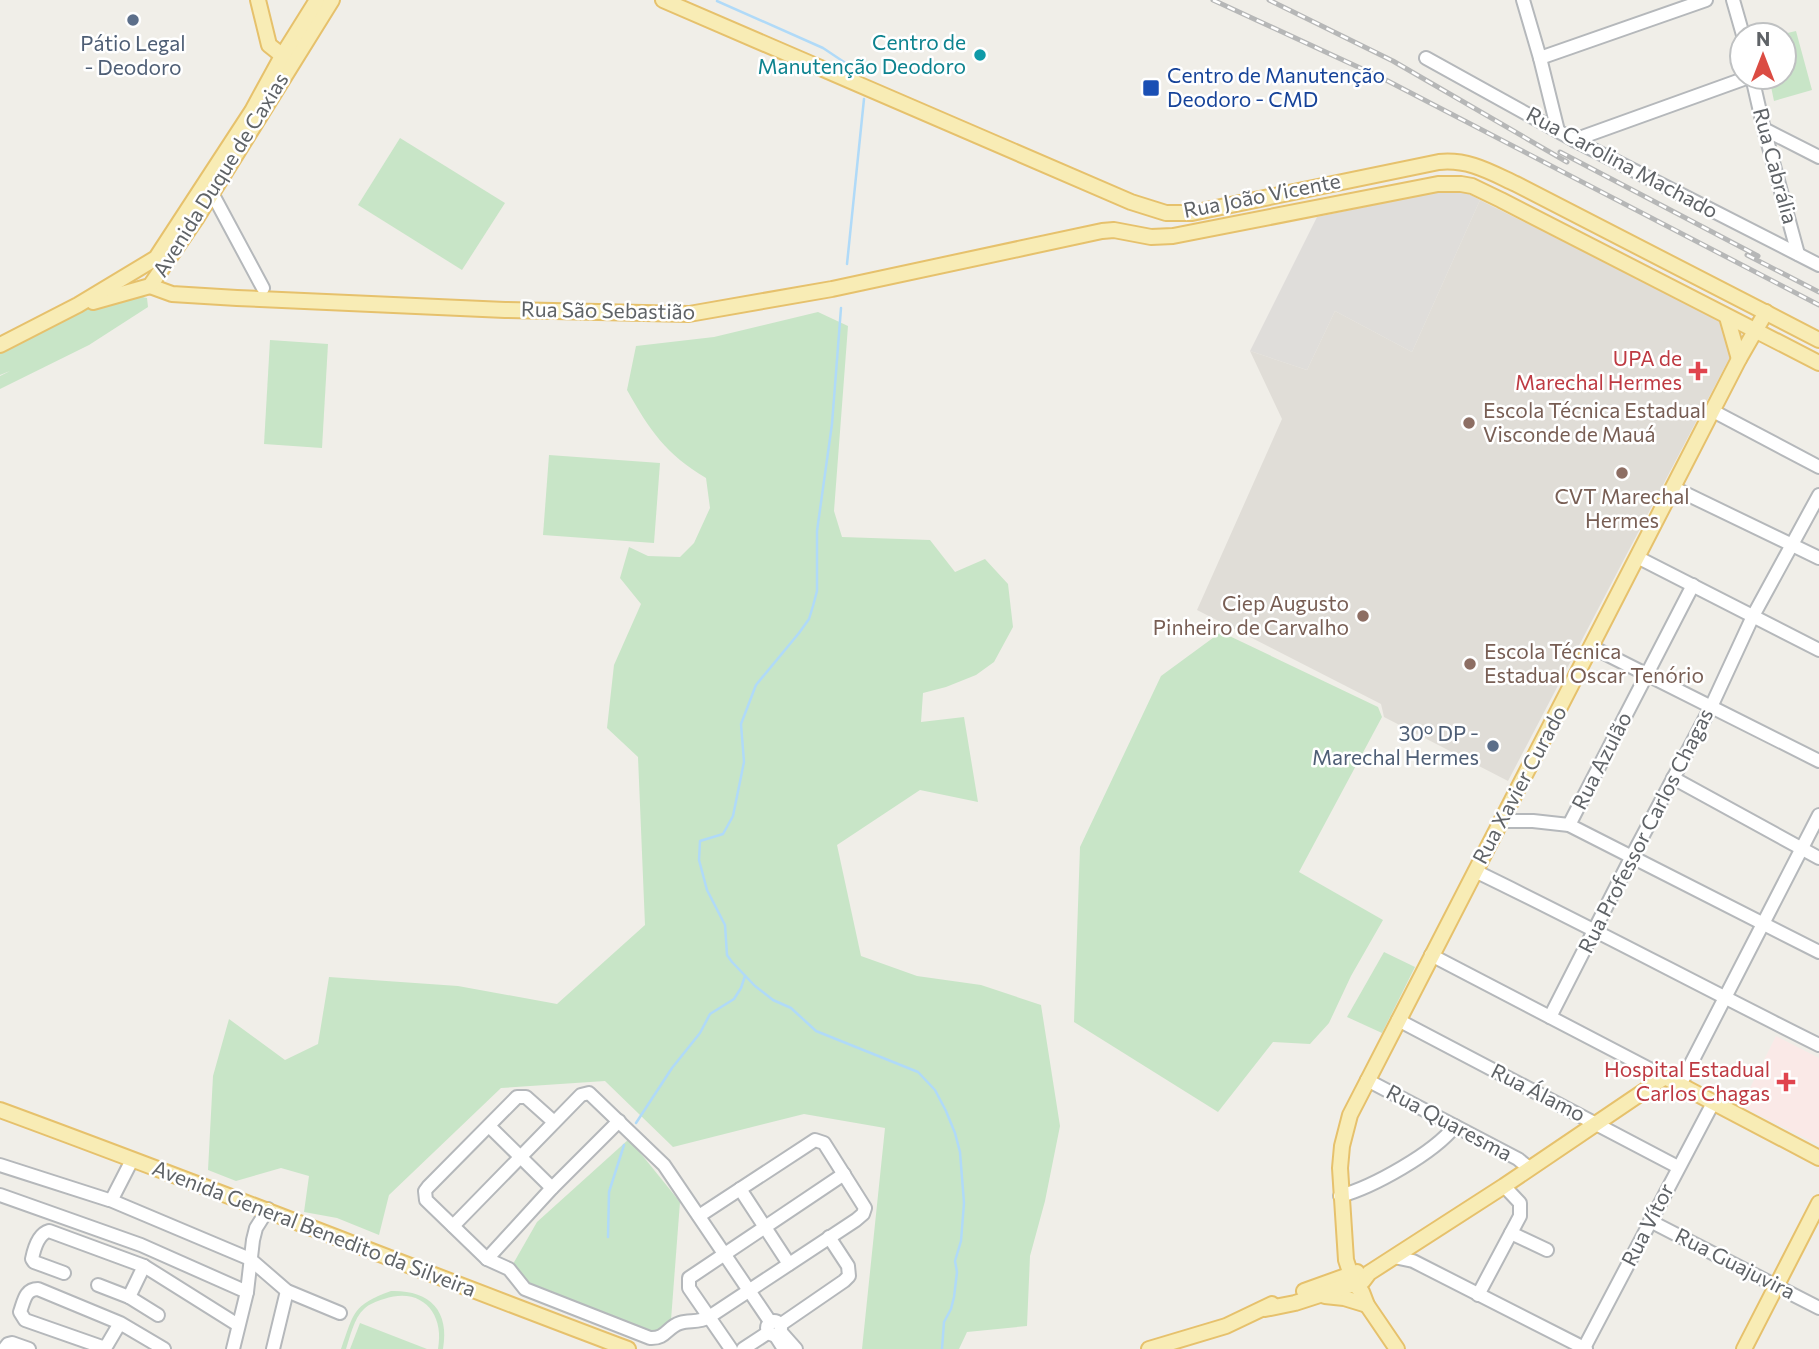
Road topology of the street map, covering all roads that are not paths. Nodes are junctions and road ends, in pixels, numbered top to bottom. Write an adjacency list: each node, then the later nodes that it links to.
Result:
1 (258, 0): 11 (main road)
2 (317, 0): 11 (main road, Avenida Duque de Caxias)
3 (332, 0): 11 (main road, Avenida Duque de Caxias)
4 (663, 0): 18 (main road, Rua João Vicente)
5 (1523, 0): 10 (street)
6 (1706, 0): 10 (street)
7 (1733, 0): 8 (street)
8 (1738, 21)
9 (1426, 58): 15 (street, Rua Carolina Machado)
10 (1541, 58): 15 (street)
11 (287, 59): 20 (main road, Avenida Duque de Caxias); 26 (main road, Avenida Duque de Caxias)
12 (1728, 85): 16 (street)
13 (1754, 91): 14 (street, Rua Cabrália)
14 (1764, 129): 17 (street); 25 (street, Rua Cabrália)
15 (1558, 131): 16 (street, Rua Carolina Machado)
16 (1574, 140): 25 (street, Rua Carolina Machado)
17 (1819, 157)
18 (1380, 173): 19 (main road, Rua João Vicente); 21 (main road)
19 (1516, 184): 22 (main road); 24 (main road, Rua João Vicente)
20 (212, 193): 29 (main road, Avenida Duque de Caxias); 30 (street)
21 (1384, 194): 22 (main road, Rua João Vicente); 23 (main road, Rua João Vicente)
22 (1501, 200): 28 (main road, Rua João Vicente)
23 (1143, 236): 29 (main road, Rua São Sebastião)
24 (1642, 249): 28 (main road); 33 (main road, Rua João Vicente)
25 (1798, 254): 27 (street, Rua Carolina Machado)
26 (156, 258): 29 (main road); 32 (main road, Avenida Duque de Caxias)
27 (1819, 265)
28 (1632, 268): 34 (main road, Rua João Vicente)
29 (150, 286): 31 (main road); 32 (main road, Avenida Duque de Caxias)
30 (263, 288)
31 (152, 302)
32 (78, 305): 37 (main road, Avenida Duque de Caxias)
33 (1766, 312): 35 (main road, Rua Xavier Curado); 36 (main road, Rua João Vicente)
34 (1727, 317): 35 (main road, Rua João Vicente); 38 (main road)
35 (1755, 331): 38 (main road, Rua Xavier Curado); 39 (main road, Rua João Vicente)
36 (1819, 340)
37 (0, 345)
38 (1739, 359): 40 (main road, Rua Xavier Curado)
39 (1819, 363)
40 (1713, 411): 41 (street); 42 (main road, Rua Xavier Curado)
41 (1819, 467)
42 (1674, 488): 44 (street); 45 (main road, Rua Xavier Curado)
43 (1819, 495): 44 (street, Rua Professor Carlos Chagas)
44 (1793, 545): 46 (street); 48 (street, Rua Professor Carlos Chagas)
45 (1637, 557): 47 (street); 49 (main road, Rua Xavier Curado)
46 (1819, 558)
47 (1693, 585): 48 (street); 51 (street, Rua Azulão)
48 (1754, 617): 50 (street); 52 (street, Rua Professor Carlos Chagas)
49 (1592, 647): 51 (street); 56 (main road, Rua Xavier Curado)
50 (1819, 650)
51 (1647, 675): 52 (street); 57 (street, Rua Azulão)
52 (1711, 707): 53 (street); 54 (street, Rua Professor Carlos Chagas)
53 (1819, 761)
54 (1673, 778): 58 (street); 59 (street, Rua Professor Carlos Chagas)
55 (1819, 814): 58 (street)
56 (1502, 821): 57 (street); 61 (main road, Rua Xavier Curado)
57 (1569, 825): 59 (street)
58 (1802, 849): 60 (street); 62 (street)
59 (1631, 858): 62 (street); 63 (street, Rua Professor Carlos Chagas)
60 (1819, 858)
61 (1475, 871): 63 (street); 65 (main road, Rua Xavier Curado)
62 (1762, 923): 64 (street); 66 (street)
63 (1595, 929): 66 (street); 67 (street, Rua Professor Carlos Chagas)
64 (1819, 952)
65 (1431, 955): 67 (street); 68 (main road, Rua Xavier Curado)
66 (1723, 998): 69 (street); 73 (street)
67 (1550, 1017): 70 (street)
68 (1398, 1020): 72 (main road, Rua Xavier Curado); 79 (street, Rua Álamo)
69 (1819, 1045)
70 (1647, 1068): 71 (street); 74 (street)
71 (1665, 1077): 73 (main road); 74 (main road)
72 (1367, 1080): 81 (street, Rua Quaresma); 93 (main road, Rua Xavier Curado)
73 (1680, 1085): 75 (main road)
74 (1649, 1088): 79 (main road)
75 (1713, 1102): 83 (main road); 86 (street, Rua Vítor)
76 (0, 1110): 84 (main road, Avenida General Benedito da Silveira)
77 (620, 1121): 78 (street); 90 (street); 97 (street)
78 (554, 1122): 80 (street); 82 (street)
79 (1598, 1124): 86 (street, Rua Álamo); 87 (main road)
80 (489, 1126): 82 (street); 99 (street)
81 (1455, 1126): 87 (street, Rua Quaresma); 93 (street)
82 (520, 1157): 90 (street); 99 (street)
83 (1819, 1158)
84 (132, 1160): 94 (street); 96 (main road, Avenida General Benedito da Silveira)
85 (0, 1165): 94 (street)
86 (1678, 1167): 98 (street, Rua Vítor)
87 (1529, 1168): 89 (main road)
88 (844, 1174): 91 (street); 100 (street); 102 (street)
89 (1504, 1186): 101 (street); 103 (main road)
90 (552, 1188): 108 (street)
91 (740, 1189): 97 (street); 100 (street)
92 (0, 1195): 118 (street)
93 (1340, 1196): 113 (main road, Rua Xavier Curado)
94 (110, 1200): 107 (street)
95 (1819, 1203): 115 (main road)
96 (268, 1209): 107 (street); 136 (main road, Avenida General Benedito da Silveira)
97 (699, 1216): 105 (street)
98 (1650, 1221): 115 (street, Rua Guajuvira); 143 (street, Rua Vítor)
99 (453, 1226): 108 (street)
100 (764, 1227): 105 (street); 110 (street)
101 (1511, 1233): 104 (street); 120 (street)
102 (829, 1237): 110 (street); 129 (street)
103 (1412, 1246): 106 (main road); 109 (street)
104 (1547, 1250)
105 (724, 1253): 117 (street); 126 (street)
106 (1394, 1257): 109 (street); 113 (main road)
107 (250, 1259): 116 (street); 118 (street)
108 (487, 1259): 126 (street)
109 (1413, 1262): 120 (street)
110 (789, 1264): 117 (street)
111 (144, 1266): 112 (street); 121 (street); 128 (street)
112 (64, 1273)
113 (1361, 1283): 119 (main road); 119 (main road); 123 (main road); 142 (main road, Rua Xavier Curado)
114 (98, 1285): 121 (street)
115 (1777, 1287): 122 (street, Rua Guajuvira); 144 (main road)
116 (287, 1291): 124 (street); 135 (street)
117 (750, 1291): 126 (street); 129 (street)
118 (247, 1292): 128 (street)
119 (1317, 1296): 123 (main road)
120 (1478, 1296): 130 (street)
121 (129, 1297): 125 (street)
122 (1819, 1308)
123 (1265, 1309): 141 (main road)
124 (340, 1313)
125 (158, 1315)
126 (709, 1317): 137 (street)
127 (120, 1323): 127 (street); 133 (street)
128 (238, 1325): 134 (street)
129 (775, 1329): 138 (street); 139 (street); 140 (street)
130 (1570, 1346): 143 (street)
131 (4, 1349): 132 (street)
132 (29, 1349)
133 (164, 1349)
134 (233, 1349)
135 (273, 1349)
136 (628, 1349)
137 (731, 1349)
138 (743, 1349)
139 (783, 1349)
140 (796, 1349)
141 (1149, 1349)
142 (1397, 1349)
143 (1585, 1349)
144 (1744, 1349)

